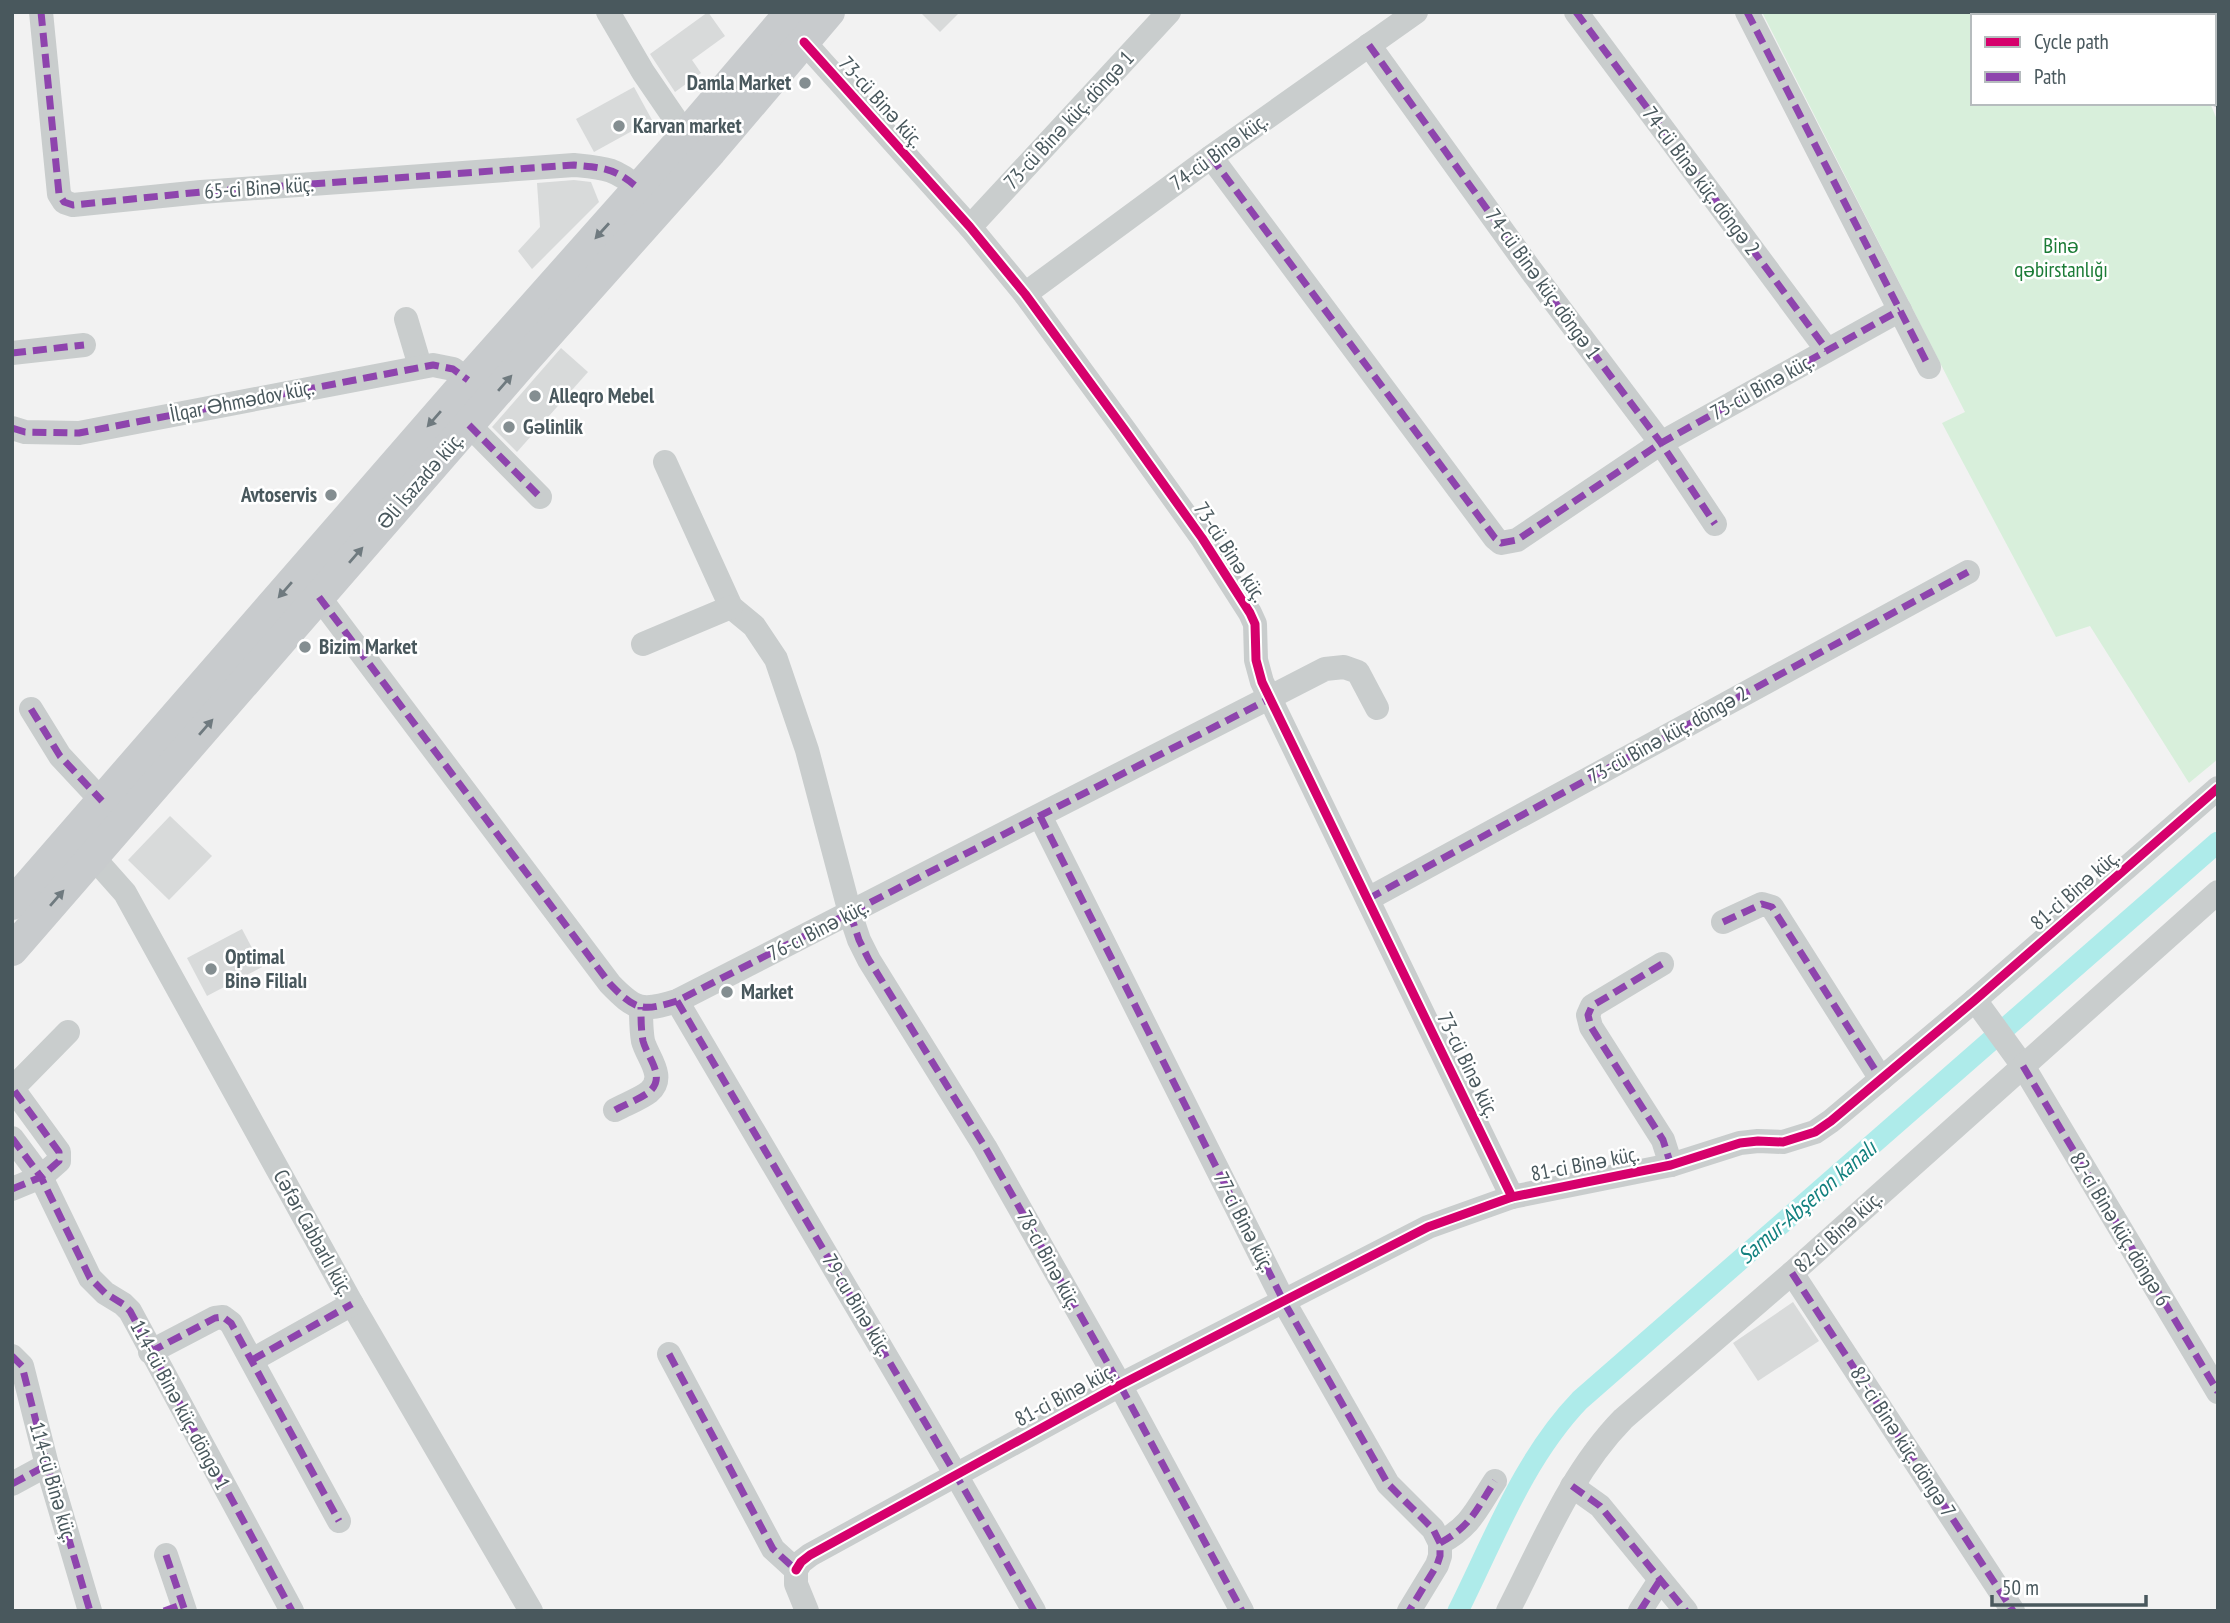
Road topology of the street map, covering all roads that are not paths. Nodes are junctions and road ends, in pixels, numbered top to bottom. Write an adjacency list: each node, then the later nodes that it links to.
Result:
1 (41, 12): 13 (street, 65-ci Binə küç.)
2 (608, 12): 11 (street)
3 (791, 12): 11 (main road, Əli İsazadə küç.)
4 (830, 12): 9 (main road, Əli İsazadə küç.)
5 (1169, 12): 14 (street, 73-cü Binə küç. döngə 1)
6 (1416, 12): 10 (street, 74-cü Binə küç.)
7 (1576, 12): 20 (street, 74-cü Binə küç. döngə 2)
8 (1747, 12): 16 (street)
9 (804, 43): 14 (street, 73-cü Binə küç.); 17 (main road, Əli İsazadə küç.)
10 (1369, 45): 12 (street, 74-cü Binə küç.); 27 (street, 74-cü Binə küç. döngə 1)
11 (686, 135): 13 (main road, Əli İsazadə küç.)
12 (1211, 157): 15 (street, 74-cü Binə küç.); 27 (street, 73-cü Binə küç.)
13 (639, 189): 17 (main road, Əli İsazadə küç., one-way to 17)
14 (970, 227): 15 (street, 73-cü Binə küç.)
15 (1025, 294): 35 (street, 73-cü Binə küç.)
16 (1900, 310): 20 (street, 73-cü Binə küç.); 23 (street)
17 (547, 313): 24 (main road, Əli İsazadə küç.); 25 (main road, Əli İsazadə küç., one-way to 17)
18 (406, 319): 22 (street)
19 (84, 345): 21 (street)
20 (1826, 350): 27 (street, 73-cü Binə küç.)
21 (12, 353)
22 (420, 366): 24 (street, İlqar Əhmədov küç.); 26 (street, İlqar Əhmədov küç.)
23 (1929, 367)
24 (468, 380): 39 (main road, Əli İsazadə küç., one-way to 39)
25 (469, 425): 29 (street); 32 (main road, Əli İsazadə küç., one-way to 25)
26 (12, 428)
27 (1661, 443): 30 (street, 74-cü Binə küç. döngə 1)
28 (665, 462): 33 (street)
29 (540, 497)
30 (1715, 524)
31 (1968, 572): 43 (street, 73-cü Binə küç. döngə 2)
32 (319, 597): 41 (main road, Əli İsazadə küç., one-way to 32); 51 (street)
33 (731, 607): 34 (street); 45 (street, 78-ci Binə küç.)
34 (643, 644)
35 (1271, 698): 36 (street, 76-cı Binə küç.); 40 (street, 76-cı Binə küç.); 43 (street, 73-cü Binə küç.)
36 (1377, 708)
37 (31, 709): 39 (street)
38 (2218, 788): 49 (street, 81-ci Binə küç.)
39 (102, 801): 41 (main road, Əli İsazadə küç.)
40 (1040, 816): 45 (street, 76-cı Binə küç.); 63 (street, 77-ci Binə küç.)
41 (82, 847): 44 (main road, Əli İsazadə küç.); 47 (main road, Əli İsazadə küç., one-way to 41); 64 (street, Cəfər Cabbarlı küç.)
42 (2218, 892): 53 (street, 82-ci Binə küç.)
43 (1368, 898): 61 (street, 73-cü Binə küç.)
44 (12, 904)
45 (850, 914): 50 (street, 76-cı Binə küç.); 69 (street, 78-ci Binə küç.)
46 (1723, 922): 54 (street)
47 (12, 950)
48 (1662, 964): 58 (street)
49 (1975, 1000): 53 (street, 82-ci Binə küç. döngə 6); 54 (street, 81-ci Binə küç.)
50 (677, 1002): 51 (street, 76-cı Binə küç.); 72 (street, 79-cu Binə küç.)
51 (640, 1007): 56 (street)
52 (68, 1032): 55 (street)
53 (2023, 1066): 62 (street, 82-ci Binə küç.); 70 (street, 82-ci Binə küç. döngə 6)
54 (1881, 1079): 58 (street, 81-ci Binə küç.)
55 (12, 1089): 59 (street)
56 (615, 1110)
57 (12, 1138): 59 (street, 114-cü Binə küç. döngə 1)
58 (1671, 1164): 61 (street, 81-ci Binə küç.)
59 (41, 1177): 60 (street); 65 (street, 114-cü Binə küç. döngə 1)
60 (12, 1189)
61 (1512, 1197): 63 (street, 81-ci Binə küç.)
62 (1792, 1273): 75 (street, 82-ci Binə küç.); 92 (street, 82-ci Binə küç. döngə 7)
63 (1284, 1302): 69 (street, 81-ci Binə küç.); 77 (street, 77-ci Binə küç.)
64 (352, 1304): 68 (street); 84 (street, Cəfər Cabbarlı küç.)
65 (150, 1352): 68 (street); 83 (street, 114-cü Binə küç. döngə 1)
66 (669, 1354): 79 (street)
67 (12, 1356): 71 (street, 114-cü Binə küç.)
68 (252, 1360): 76 (street)
69 (1120, 1385): 72 (street, 81-ci Binə küç.); 87 (street, 78-ci Binə küç.)
70 (2218, 1392)
71 (47, 1465): 73 (street); 82 (street, 114-cü Binə küç.)
72 (957, 1475): 79 (street, 81-ci Binə küç.); 86 (street, 79-cu Binə küç.)
73 (15, 1478)
74 (1495, 1481): 77 (street)
75 (1572, 1486): 80 (street); 89 (street, 82-ci Binə küç.)
76 (339, 1521)
77 (1440, 1544): 88 (street)
78 (166, 1556): 81 (street)
79 (796, 1570): 85 (street)
80 (1660, 1580): 90 (street); 91 (street)
81 (177, 1609)
82 (90, 1611)
83 (292, 1611)
84 (531, 1611)
85 (807, 1611)
86 (1034, 1611)
87 (1242, 1611)
88 (1409, 1611)
89 (1508, 1611)
90 (1640, 1611)
91 (1686, 1611)
92 (2013, 1611)

